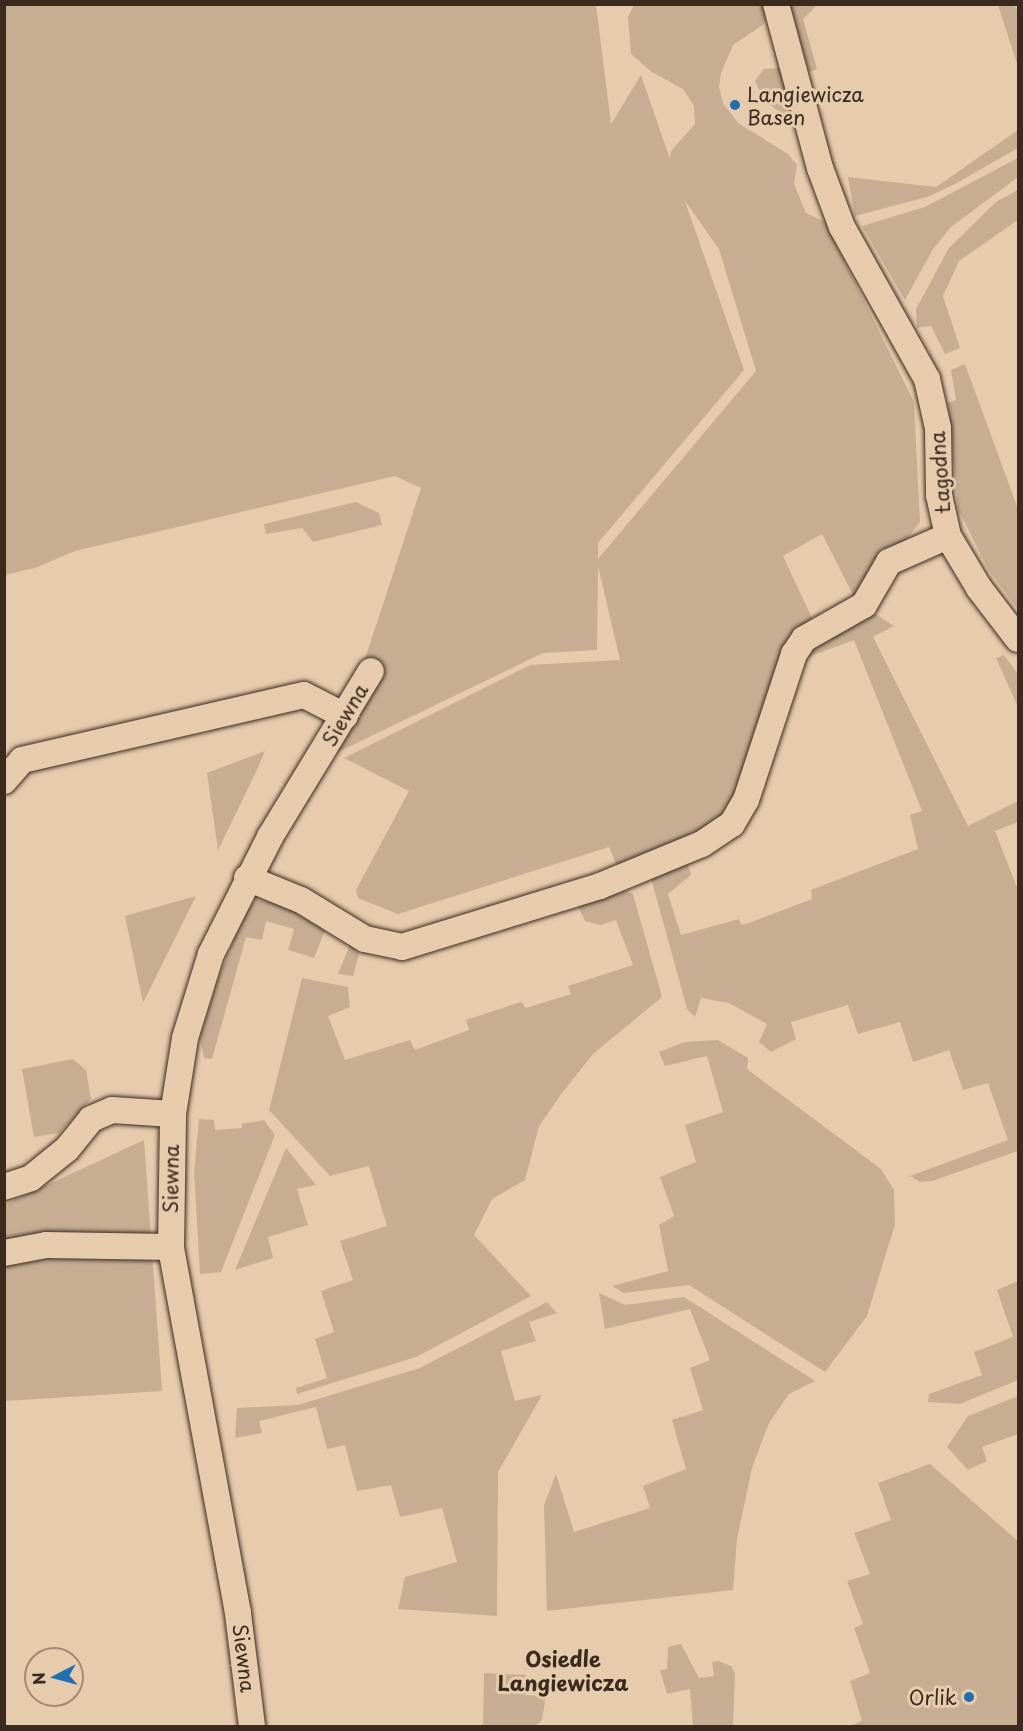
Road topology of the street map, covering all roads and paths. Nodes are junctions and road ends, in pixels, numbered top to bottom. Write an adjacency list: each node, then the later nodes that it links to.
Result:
1 (776, 4): 2 (street, Łagodna)
2 (948, 536): 3 (street, Łagodna); 8 (street)
3 (1018, 639)
4 (371, 671): 5 (street, Siewna)
5 (345, 716): 6 (street); 8 (street, Siewna)
6 (13, 757): 7 (street)
7 (4, 781)
8 (247, 878): 9 (street, Siewna)
9 (173, 1114): 10 (street); 11 (street, Siewna)
10 (4, 1187)
11 (171, 1247): 12 (street); 13 (street, Siewna)
12 (4, 1253)
13 (252, 1726)

